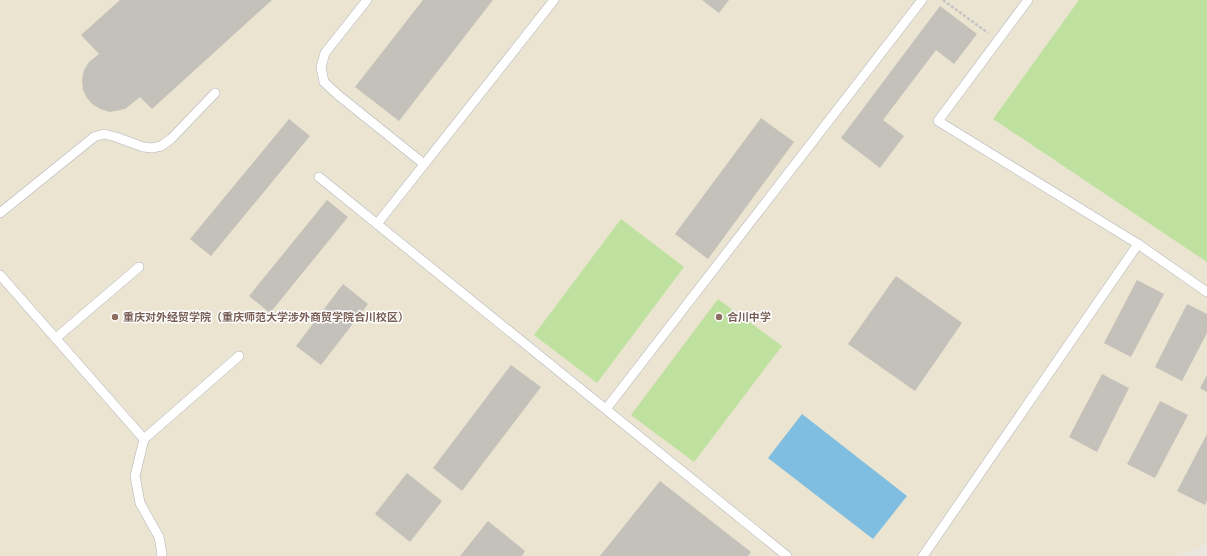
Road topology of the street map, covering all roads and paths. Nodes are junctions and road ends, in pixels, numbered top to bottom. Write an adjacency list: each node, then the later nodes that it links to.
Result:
1 (367, 0): 8 (lane)
2 (554, 0): 8 (lane)
3 (922, 0): 18 (lane)
4 (943, 0): 6 (path)
5 (1028, 0): 6 (lane)
6 (998, 41): 12 (lane)
7 (215, 93): 10 (lane)
8 (424, 164): 11 (lane)
9 (319, 177): 11 (lane)
10 (0, 213)
11 (377, 224): 18 (lane)
12 (1138, 244): 15 (lane); 22 (lane)
13 (139, 268): 16 (lane)
14 (0, 275): 16 (lane)
15 (1207, 292)
16 (56, 338): 19 (lane)
17 (239, 356): 19 (lane)
18 (606, 409): 21 (lane)
19 (144, 438): 20 (lane)
20 (161, 556)
21 (787, 556)
22 (922, 556)

